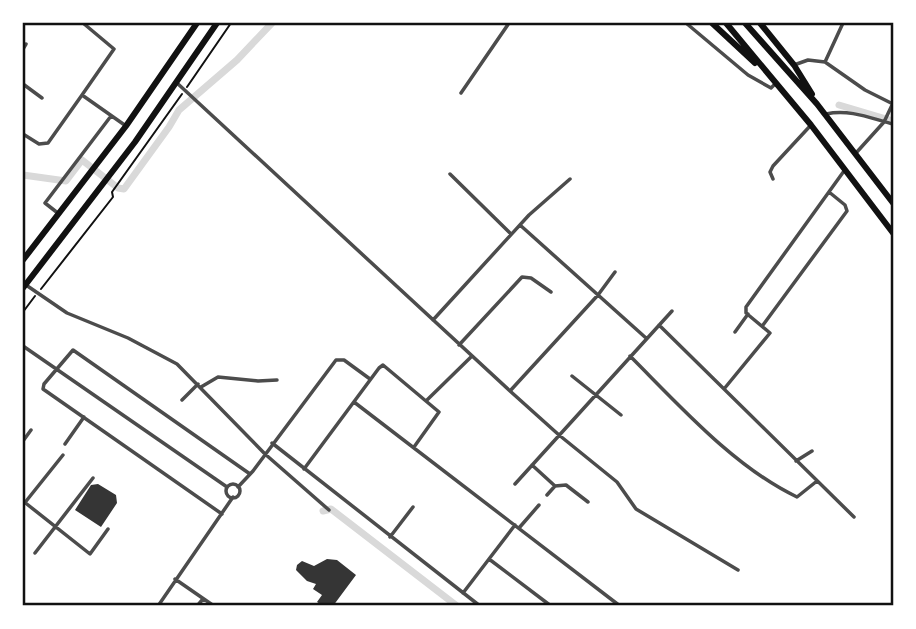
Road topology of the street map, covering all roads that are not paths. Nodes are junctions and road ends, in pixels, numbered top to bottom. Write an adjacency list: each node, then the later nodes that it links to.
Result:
1 (83, 23): 19 (street)
2 (197, 23): 28 (main road)
3 (217, 23): 15 (main road)
4 (509, 23): 18 (street)
5 (686, 23): 16 (street)
6 (712, 23): 16 (main road)
7 (726, 23): 16 (main road)
8 (745, 23): 22 (main road)
9 (760, 23): 14 (main road)
10 (843, 23): 13 (street)
11 (26, 44): 12 (street)
12 (23, 49)
13 (825, 62): 14 (street); 21 (street)
14 (794, 65): 22 (main road)
15 (177, 83): 43 (main road); 48 (street)
16 (773, 83): 27 (main road)
17 (23, 84): 20 (street)
18 (461, 93)
19 (82, 95): 24 (street); 29 (street)
20 (42, 98)
21 (893, 103): 25 (street)
22 (817, 104): 23 (main road)
23 (826, 114): 25 (street); 30 (main road)
24 (111, 116): 28 (street); 37 (street)
25 (884, 121): 26 (street); 30 (street)
26 (893, 124)
27 (811, 125): 31 (main road); 34 (street)
28 (126, 126): 37 (main road)
29 (23, 134)
30 (856, 153): 36 (main road)
31 (845, 170): 35 (street); 39 (main road)
32 (450, 174): 40 (street)
33 (570, 179): 38 (street)
34 (774, 179)
35 (830, 192): 47 (street); 50 (street)
36 (893, 203)
37 (60, 215): 41 (main road)
38 (520, 225): 40 (street); 45 (street)
39 (893, 233)
40 (511, 234): 48 (street)
41 (23, 260)
42 (615, 272): 45 (street)
43 (24, 286): 61 (street)
44 (551, 292): 53 (street)
45 (598, 295): 52 (street); 63 (street)
46 (672, 311): 49 (street)
47 (748, 314): 50 (street); 51 (street)
48 (433, 320): 53 (street)
49 (659, 325): 52 (street); 62 (street)
50 (763, 325): 62 (street)
51 (735, 332)
52 (646, 338): 56 (street)
53 (459, 345): 55 (street)
54 (23, 346): 57 (street)
55 (471, 356): 63 (street); 66 (street)
56 (630, 356): 64 (street); 84 (street)
57 (56, 370): 69 (street); 82 (street); 87 (street)
58 (572, 376): 64 (street)
59 (370, 379): 66 (street); 67 (street); 73 (street)
60 (277, 380): 61 (street)
61 (200, 386): 65 (street); 77 (street)
62 (724, 389): 79 (street)
63 (510, 391): 71 (street)
64 (596, 395): 68 (street); 71 (street)
65 (182, 400)
66 (427, 400): 75 (street)
67 (354, 402): 75 (street); 81 (street)
68 (621, 415)
69 (84, 417): 74 (street); 96 (street)
70 (31, 430): 72 (street)
71 (559, 435): 80 (street); 104 (street)
72 (23, 441)
73 (272, 443): 77 (street); 81 (street)
74 (65, 444)
75 (414, 447): 99 (street)
76 (813, 451): 79 (street)
77 (265, 454): 82 (street); 95 (street)
78 (63, 455): 92 (street)
79 (796, 461): 84 (street)
80 (532, 465): 85 (street); 86 (street)
81 (304, 469): 101 (street)
82 (250, 474): 88 (street)
83 (93, 478): 98 (street)
84 (817, 481): 97 (street)
85 (515, 484)
86 (555, 486): 89 (street); 91 (street)
87 (227, 487): 88 (street); 90 (street)
88 (238, 487): 90 (street)
89 (547, 495)
90 (233, 498): 96 (street)
91 (588, 502)
92 (23, 503): 98 (street)
93 (539, 505): 99 (street)
94 (413, 508): 101 (street)
95 (329, 510)
96 (222, 514): 105 (street)
97 (854, 517)
98 (56, 527): 100 (street); 102 (street)
99 (517, 527): 103 (street); 113 (street)
100 (108, 529)
101 (390, 537): 106 (street)
102 (35, 553)
103 (489, 559): 106 (street); 112 (street)
104 (738, 570)
105 (175, 579): 107 (street); 108 (street)
106 (463, 593): 111 (street)
107 (203, 598): 109 (street); 110 (street)
108 (158, 606)
109 (197, 606)
110 (214, 606)
111 (480, 606)
112 (551, 606)
113 (620, 606)

